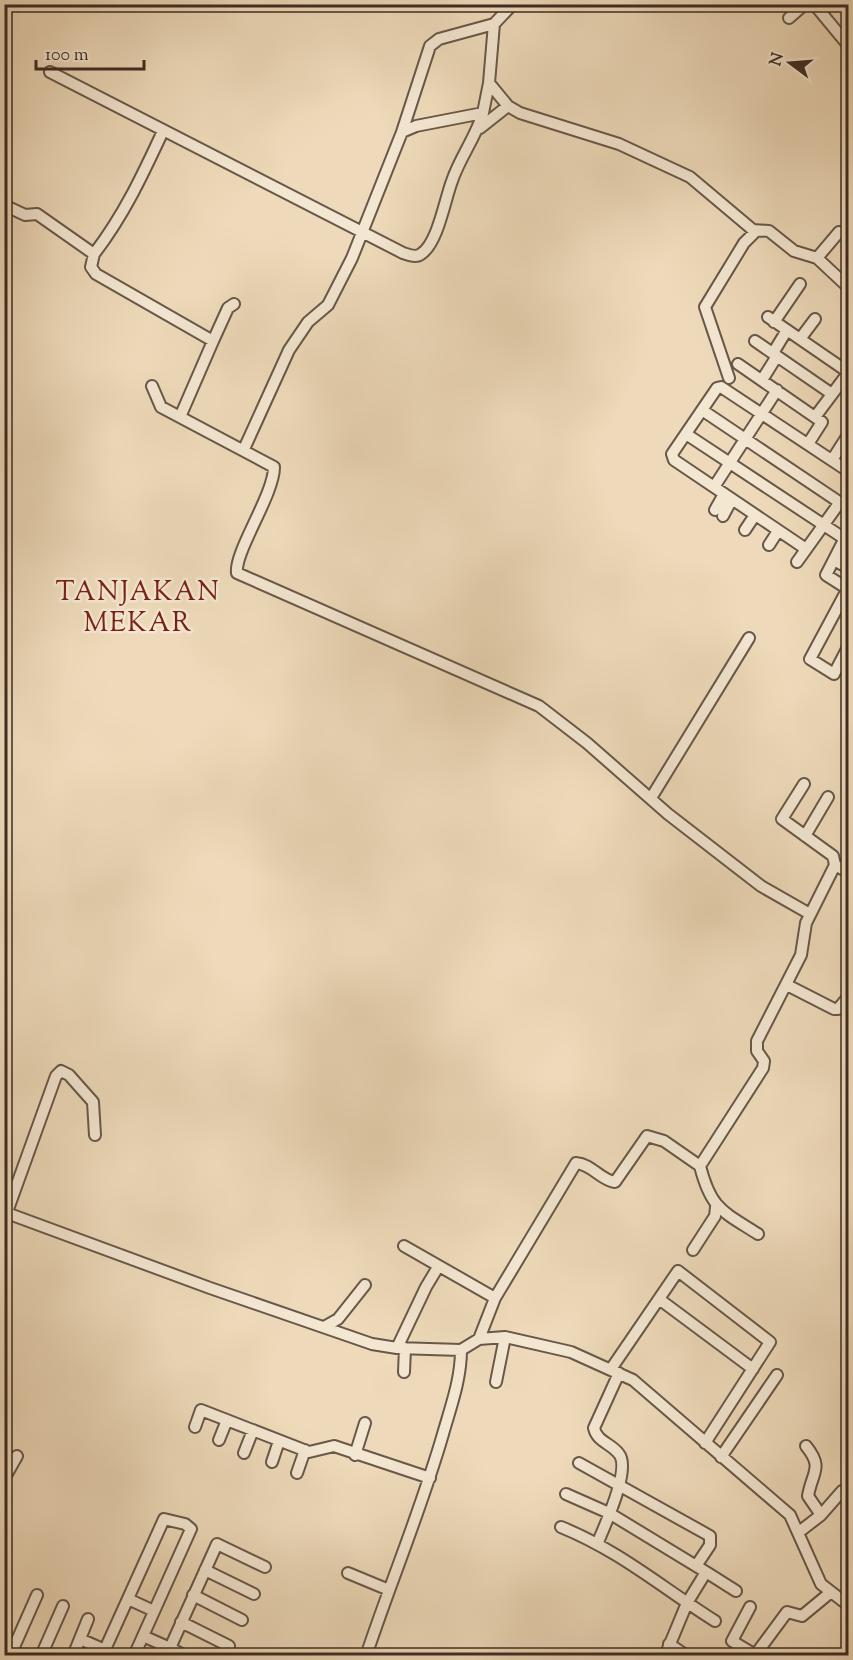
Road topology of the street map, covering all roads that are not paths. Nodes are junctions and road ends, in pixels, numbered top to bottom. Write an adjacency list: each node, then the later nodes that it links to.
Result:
1 (513, 4): 5 (street)
2 (805, 4): 4 (street)
3 (814, 4): 6 (street)
4 (789, 18)
5 (494, 24): 8 (street); 13 (street)
6 (849, 45)
7 (50, 72): 12 (street)
8 (489, 83): 9 (street); 10 (street)
9 (508, 106): 11 (street); 16 (street)
10 (483, 113): 11 (street); 13 (street)
11 (478, 130): 15 (street)
12 (163, 131): 15 (street); 18 (street)
13 (402, 132): 15 (street)
14 (4, 205): 18 (street)
15 (361, 231): 44 (street)
16 (756, 231): 19 (street); 31 (street)
17 (839, 232): 19 (street)
18 (94, 254): 26 (street)
19 (817, 258): 21 (street)
20 (800, 284): 24 (street)
21 (849, 287)
22 (234, 304): 26 (street)
23 (815, 319): 25 (street)
24 (787, 330): 25 (street); 28 (street)
25 (800, 339): 30 (street)
26 (213, 341): 38 (street)
27 (755, 341): 28 (street)
28 (775, 355): 32 (street); 35 (street)
29 (738, 364): 32 (street)
30 (849, 372): 35 (street)
31 (729, 378)
32 (762, 380): 34 (street)
33 (152, 386): 38 (street)
34 (777, 390): 37 (street); 39 (street)
35 (832, 394): 39 (street)
36 (702, 410): 37 (street); 40 (street); 42 (street)
37 (762, 414): 42 (street); 43 (street)
38 (180, 417): 44 (street)
39 (815, 417): 43 (street)
40 (686, 434): 46 (street); 48 (street)
41 (849, 435): 45 (street)
42 (745, 439): 46 (street); 50 (street)
43 (808, 444): 45 (street)
44 (244, 449): 68 (street)
45 (832, 460): 47 (street)
46 (729, 464): 48 (street); 53 (street)
47 (849, 471)
48 (714, 487): 49 (street)
49 (728, 497): 51 (street); 52 (street)
50 (844, 505): 53 (street)
51 (719, 513)
52 (755, 515): 54 (street); 55 (street)
53 (823, 526): 56 (street); 58 (street)
54 (745, 530)
55 (778, 531): 57 (street); 58 (street)
56 (847, 536): 59 (street)
57 (769, 545)
58 (806, 549): 60 (street)
59 (834, 560): 61 (street); 62 (street)
60 (797, 562)
61 (849, 568)
62 (848, 588): 63 (street)
63 (844, 608): 65 (street)
64 (749, 638): 68 (street)
65 (849, 647)
66 (804, 784): 69 (street)
67 (828, 797): 69 (street)
68 (651, 798): 72 (street)
69 (805, 836): 70 (street)
70 (835, 865): 71 (street); 72 (street)
71 (849, 872)
72 (810, 914): 73 (street)
73 (788, 985): 74 (street); 76 (street)
74 (849, 997)
75 (95, 1135): 78 (street)
76 (700, 1166): 77 (street); 84 (street)
77 (716, 1207): 79 (street); 81 (street)
78 (6, 1212): 86 (street)
79 (758, 1234)
80 (404, 1246): 82 (street)
81 (693, 1250)
82 (438, 1268): 84 (street); 89 (street)
83 (365, 1285): 86 (street)
84 (495, 1298): 88 (street)
85 (659, 1299): 91 (street); 91 (street); 92 (street)
86 (324, 1327): 89 (street)
87 (505, 1337): 88 (street); 92 (street); 95 (street)
88 (479, 1339): 90 (street)
89 (401, 1348): 90 (street); 93 (street)
90 (461, 1350): 112 (street)
91 (753, 1370): 102 (street)
92 (615, 1371): 102 (street); 114 (street)
93 (404, 1372)
94 (777, 1376): 108 (street)
95 (496, 1382)
96 (227, 1420): 98 (street); 99 (street); 100 (street)
97 (365, 1423): 106 (street)
98 (195, 1427)
99 (253, 1430): 101 (street); 105 (street)
100 (219, 1440)
101 (279, 1441): 104 (street); 109 (street)
102 (705, 1443): 108 (street)
103 (806, 1446): 118 (street)
104 (305, 1450): 106 (street); 111 (street)
105 (244, 1453)
106 (355, 1455): 112 (street)
107 (17, 1456): 113 (street)
108 (721, 1457): 120 (street)
109 (272, 1462)
110 (579, 1463): 114 (street)
111 (297, 1473)
112 (430, 1478): 126 (street)
113 (4, 1479)
114 (620, 1484): 117 (street); 124 (street)
115 (849, 1491): 118 (street)
116 (566, 1494): 117 (street)
117 (609, 1513): 121 (street); 124 (street)
118 (822, 1515): 120 (street)
119 (561, 1527): 121 (street)
120 (799, 1532): 128 (street)
121 (598, 1542): 133 (street)
122 (265, 1567): 123 (street)
123 (205, 1569): 129 (street); 131 (street)
124 (701, 1569): 127 (street); 133 (street)
125 (348, 1573): 126 (street)
126 (389, 1590): 154 (street)
127 (736, 1591)
128 (831, 1592): 134 (street); 149 (street)
129 (254, 1594)
130 (37, 1595): 148 (street)
131 (193, 1595): 139 (street); 141 (street)
132 (128, 1599): 137 (street); 137 (street); 147 (street)
133 (687, 1603): 140 (street); 144 (street)
134 (849, 1605)
135 (63, 1606): 150 (street)
136 (750, 1606): 149 (street)
137 (154, 1611): 142 (street)
138 (88, 1619): 143 (street)
139 (242, 1620)
140 (715, 1621)
141 (181, 1622): 145 (street); 146 (street)
142 (143, 1636): 146 (street); 152 (street)
143 (80, 1639): 147 (street); 151 (street)
144 (669, 1644): 155 (street); 156 (street)
145 (229, 1646)
146 (170, 1648): 153 (street)
147 (103, 1653)
148 (10, 1655)
149 (757, 1655)
150 (41, 1656)
151 (73, 1656)
152 (134, 1656)
153 (185, 1656)
154 (366, 1656)
155 (666, 1656)
156 (687, 1656)

